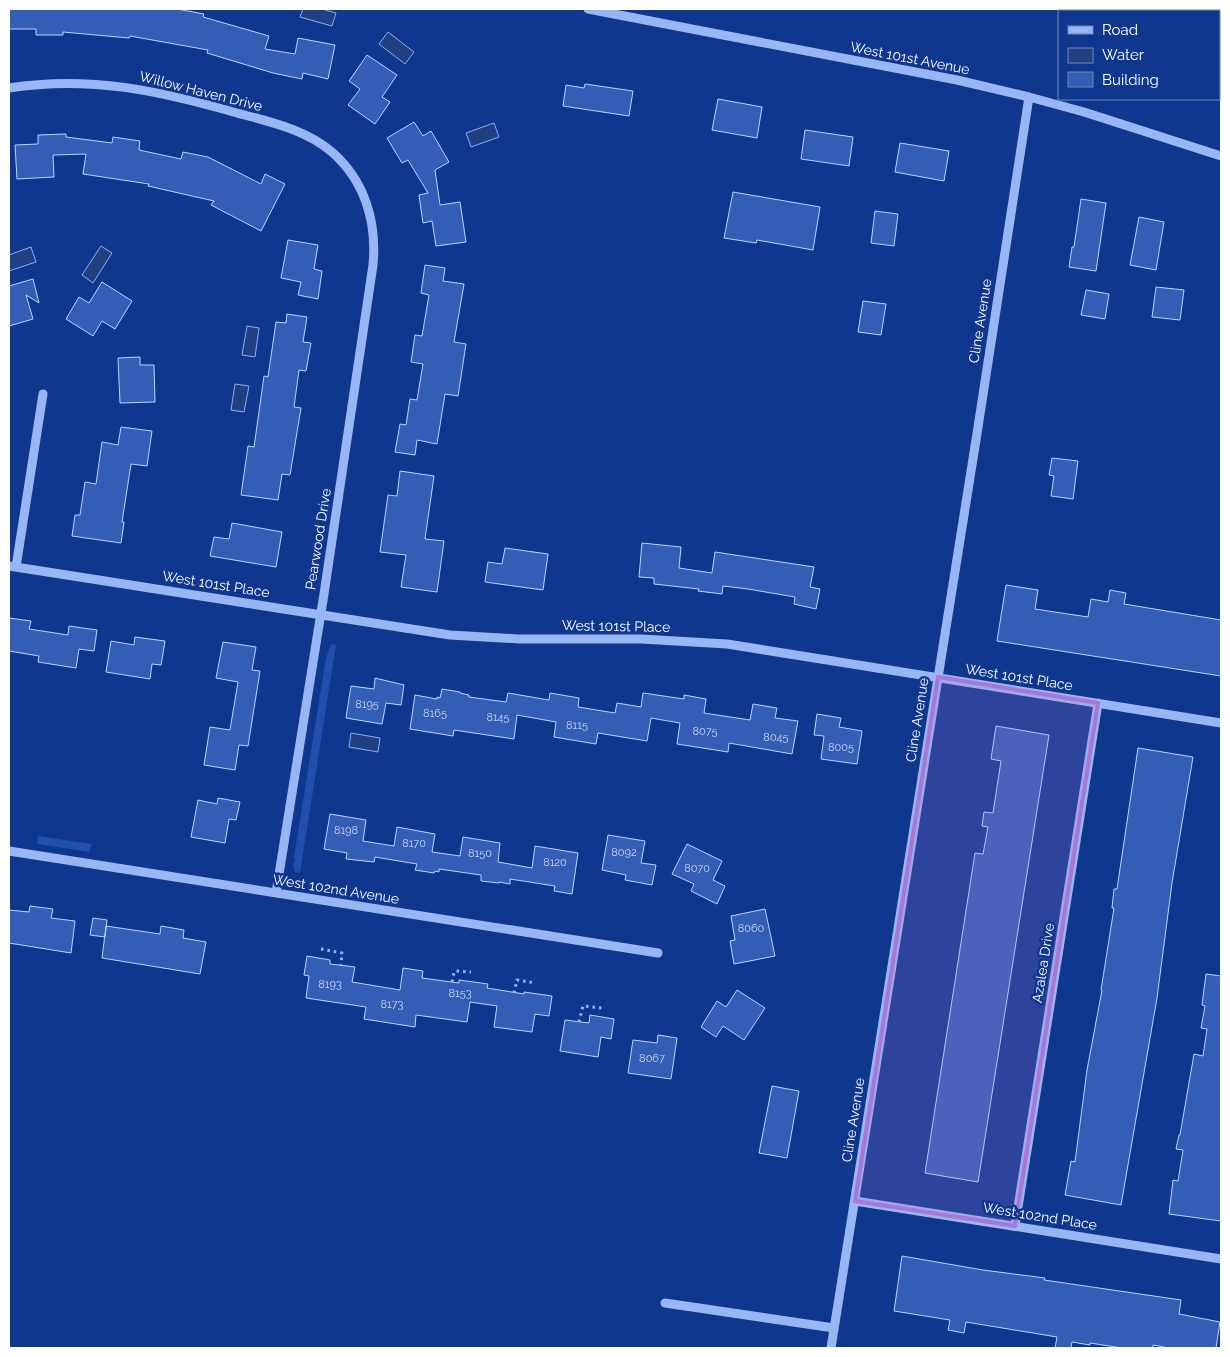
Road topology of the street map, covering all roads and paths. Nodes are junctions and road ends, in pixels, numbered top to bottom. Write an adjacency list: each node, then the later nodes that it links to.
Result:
1 (588, 9): 3 (street, West 101st Avenue)
2 (9, 88): 5 (street, Willow Haven Drive)
3 (1029, 97): 4 (street, West 101st Avenue); 9 (street, Cline Avenue)
4 (1221, 156)
5 (361, 189): 8 (street, Pearwood Drive)
6 (43, 394): 7 (street)
7 (12, 567): 8 (street, West 101st Place)
8 (320, 614): 9 (street, West 101st Place); 13 (street, Pearwood Drive)
9 (938, 677): 10 (street, West 101st Place); 23 (street, Cline Avenue)
10 (1098, 703): 11 (street, West 101st Place); 24 (street, Azalea Drive)
11 (1221, 723)
12 (9, 851): 13 (street, West 102nd Avenue)
13 (276, 893): 15 (street, West 102nd Avenue)
14 (321, 949): 16 (path)
15 (658, 953)
16 (341, 965)
17 (471, 972): 18 (path)
18 (452, 982)
19 (536, 983): 20 (path)
20 (514, 993)
21 (602, 1008): 22 (path)
22 (579, 1022)
23 (855, 1201): 24 (street, West 102nd Place); 27 (street, Cline Avenue)
24 (1015, 1226): 25 (street, West 102nd Place)
25 (1221, 1258)
26 (665, 1303): 27 (street)
27 (834, 1328): 28 (street, Cline Avenue)
28 (831, 1348)

